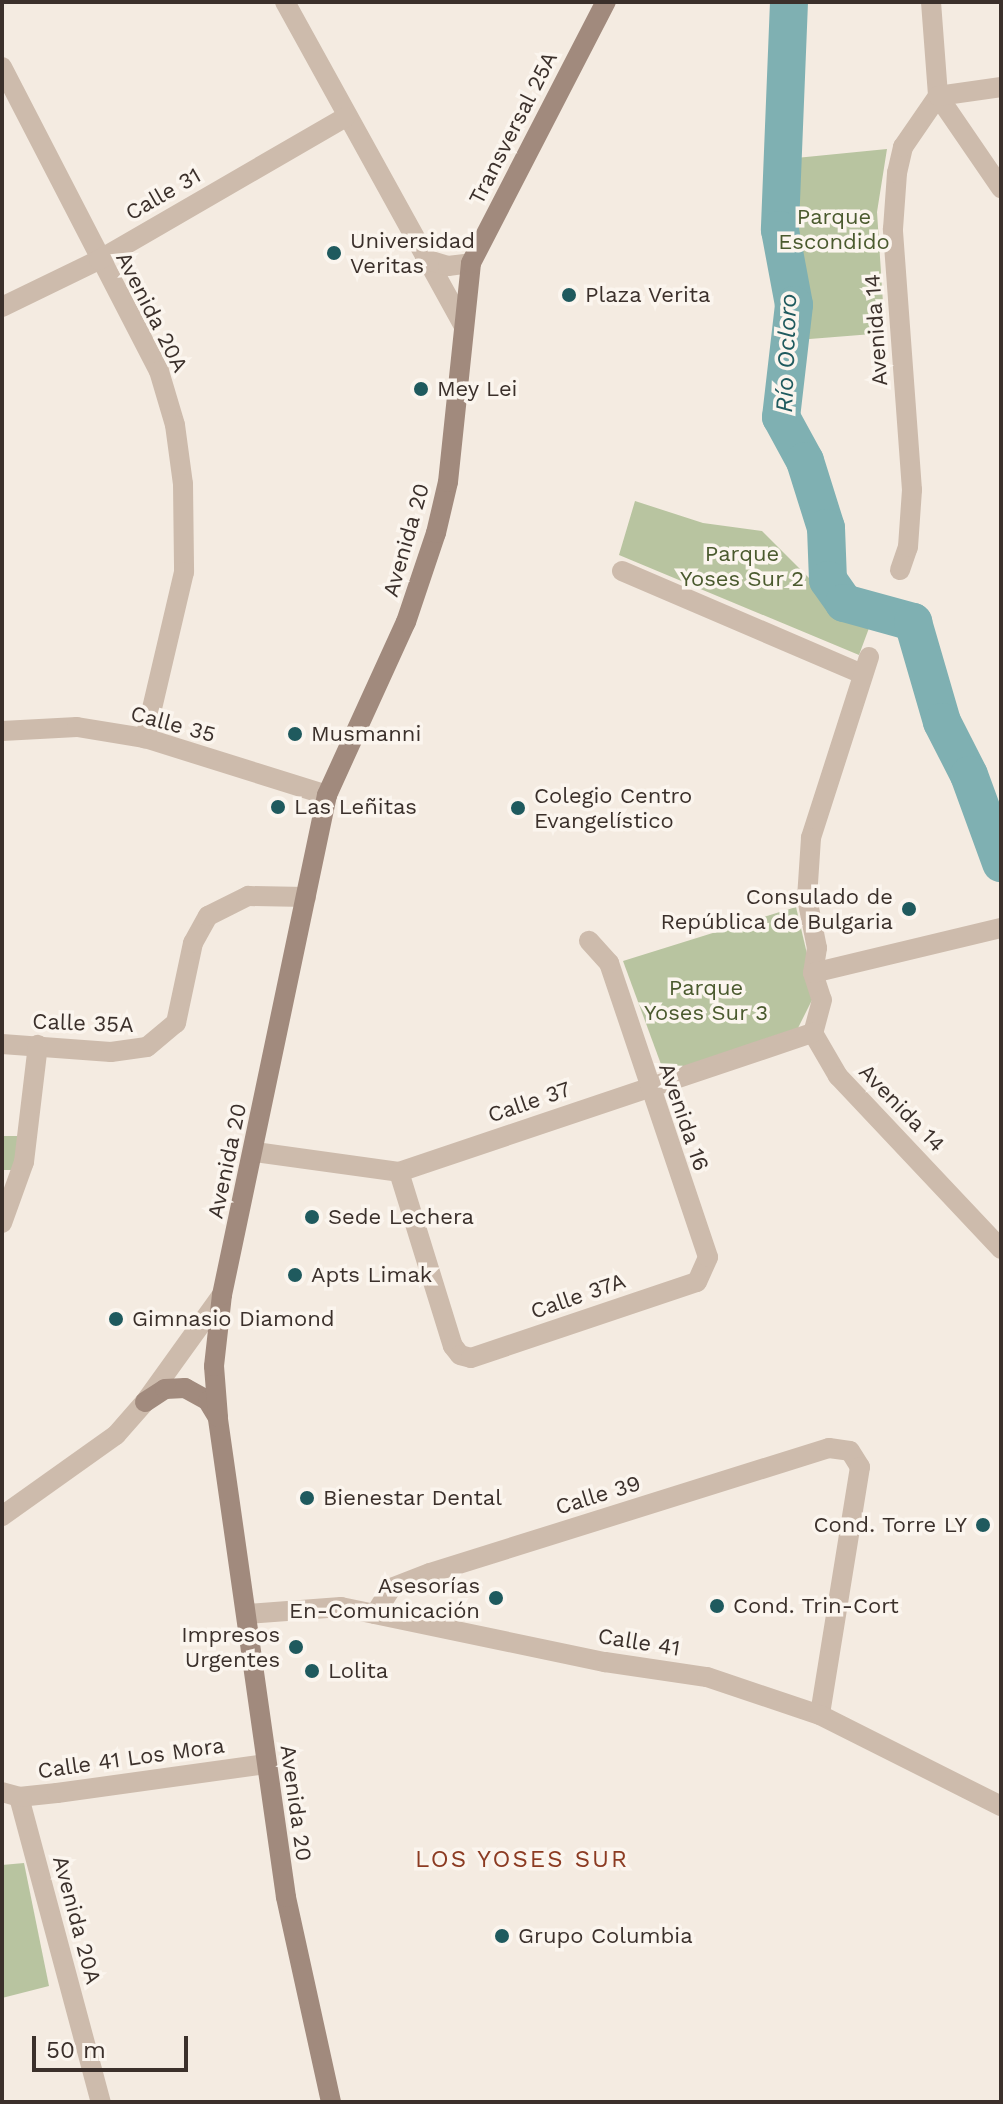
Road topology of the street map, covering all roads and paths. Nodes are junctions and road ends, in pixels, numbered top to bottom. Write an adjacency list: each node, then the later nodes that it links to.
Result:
1 (285, 2): 7 (street)
2 (606, 2): 11 (main road, Transversal 25A)
3 (931, 2): 6 (street)
4 (2, 67): 10 (street, Avenida 20A)
5 (1001, 87): 6 (street)
6 (938, 96): 8 (street); 14 (street, Avenida 14)
7 (346, 117): 9 (street); 10 (street, Calle 31)
8 (1001, 188)
9 (425, 259): 11 (street); 13 (street)
10 (99, 260): 12 (street, Calle 31); 17 (street, Avenida 20A)
11 (471, 263): 13 (main road, Transversal 25A)
12 (2, 307)
13 (463, 325): 18 (main road, Avenida 20)
14 (900, 570)
15 (622, 571): 22 (street)
16 (2, 731): 17 (street, Calle 35)
17 (145, 738): 18 (street, Calle 35)
18 (327, 795): 19 (main road, Avenida 20)
19 (306, 897): 25 (street, Calle 35A); 27 (main road, Avenida 20)
20 (998, 929): 22 (street)
21 (589, 941): 26 (street, Avenida 16)
22 (813, 973): 23 (street)
23 (813, 1033): 26 (street, Calle 37); 30 (street, Avenida 14)
24 (2, 1044): 25 (street, Calle 35A)
25 (38, 1045): 29 (street)
26 (647, 1086): 28 (street, Calle 37); 32 (street, Avenida 16)
27 (255, 1152): 28 (street, Calle 37); 33 (main road, Avenida 20)
28 (399, 1172): 32 (street, Calle 37A)
29 (2, 1223)
30 (995, 1229): 31 (street, Avenida 14)
31 (1001, 1249)
32 (707, 1269)
33 (222, 1295): 34 (street); 35 (main road, Avenida 20)
34 (145, 1402): 35 (main road); 36 (street)
35 (218, 1417): 37 (main road, Avenida 20)
36 (2, 1516)
37 (247, 1614): 38 (street, Calle 41); 40 (main road, Avenida 20)
38 (375, 1614): 39 (street, Calle 41); 39 (street, Calle 39)
39 (820, 1715): 42 (street, Calle 41)
40 (266, 1764): 41 (street, Calle 41 Los Mora); 44 (main road, Avenida 20)
41 (11, 1794): 43 (street, Avenida 20A)
42 (1001, 1806)
43 (101, 2102)
44 (331, 2102)

